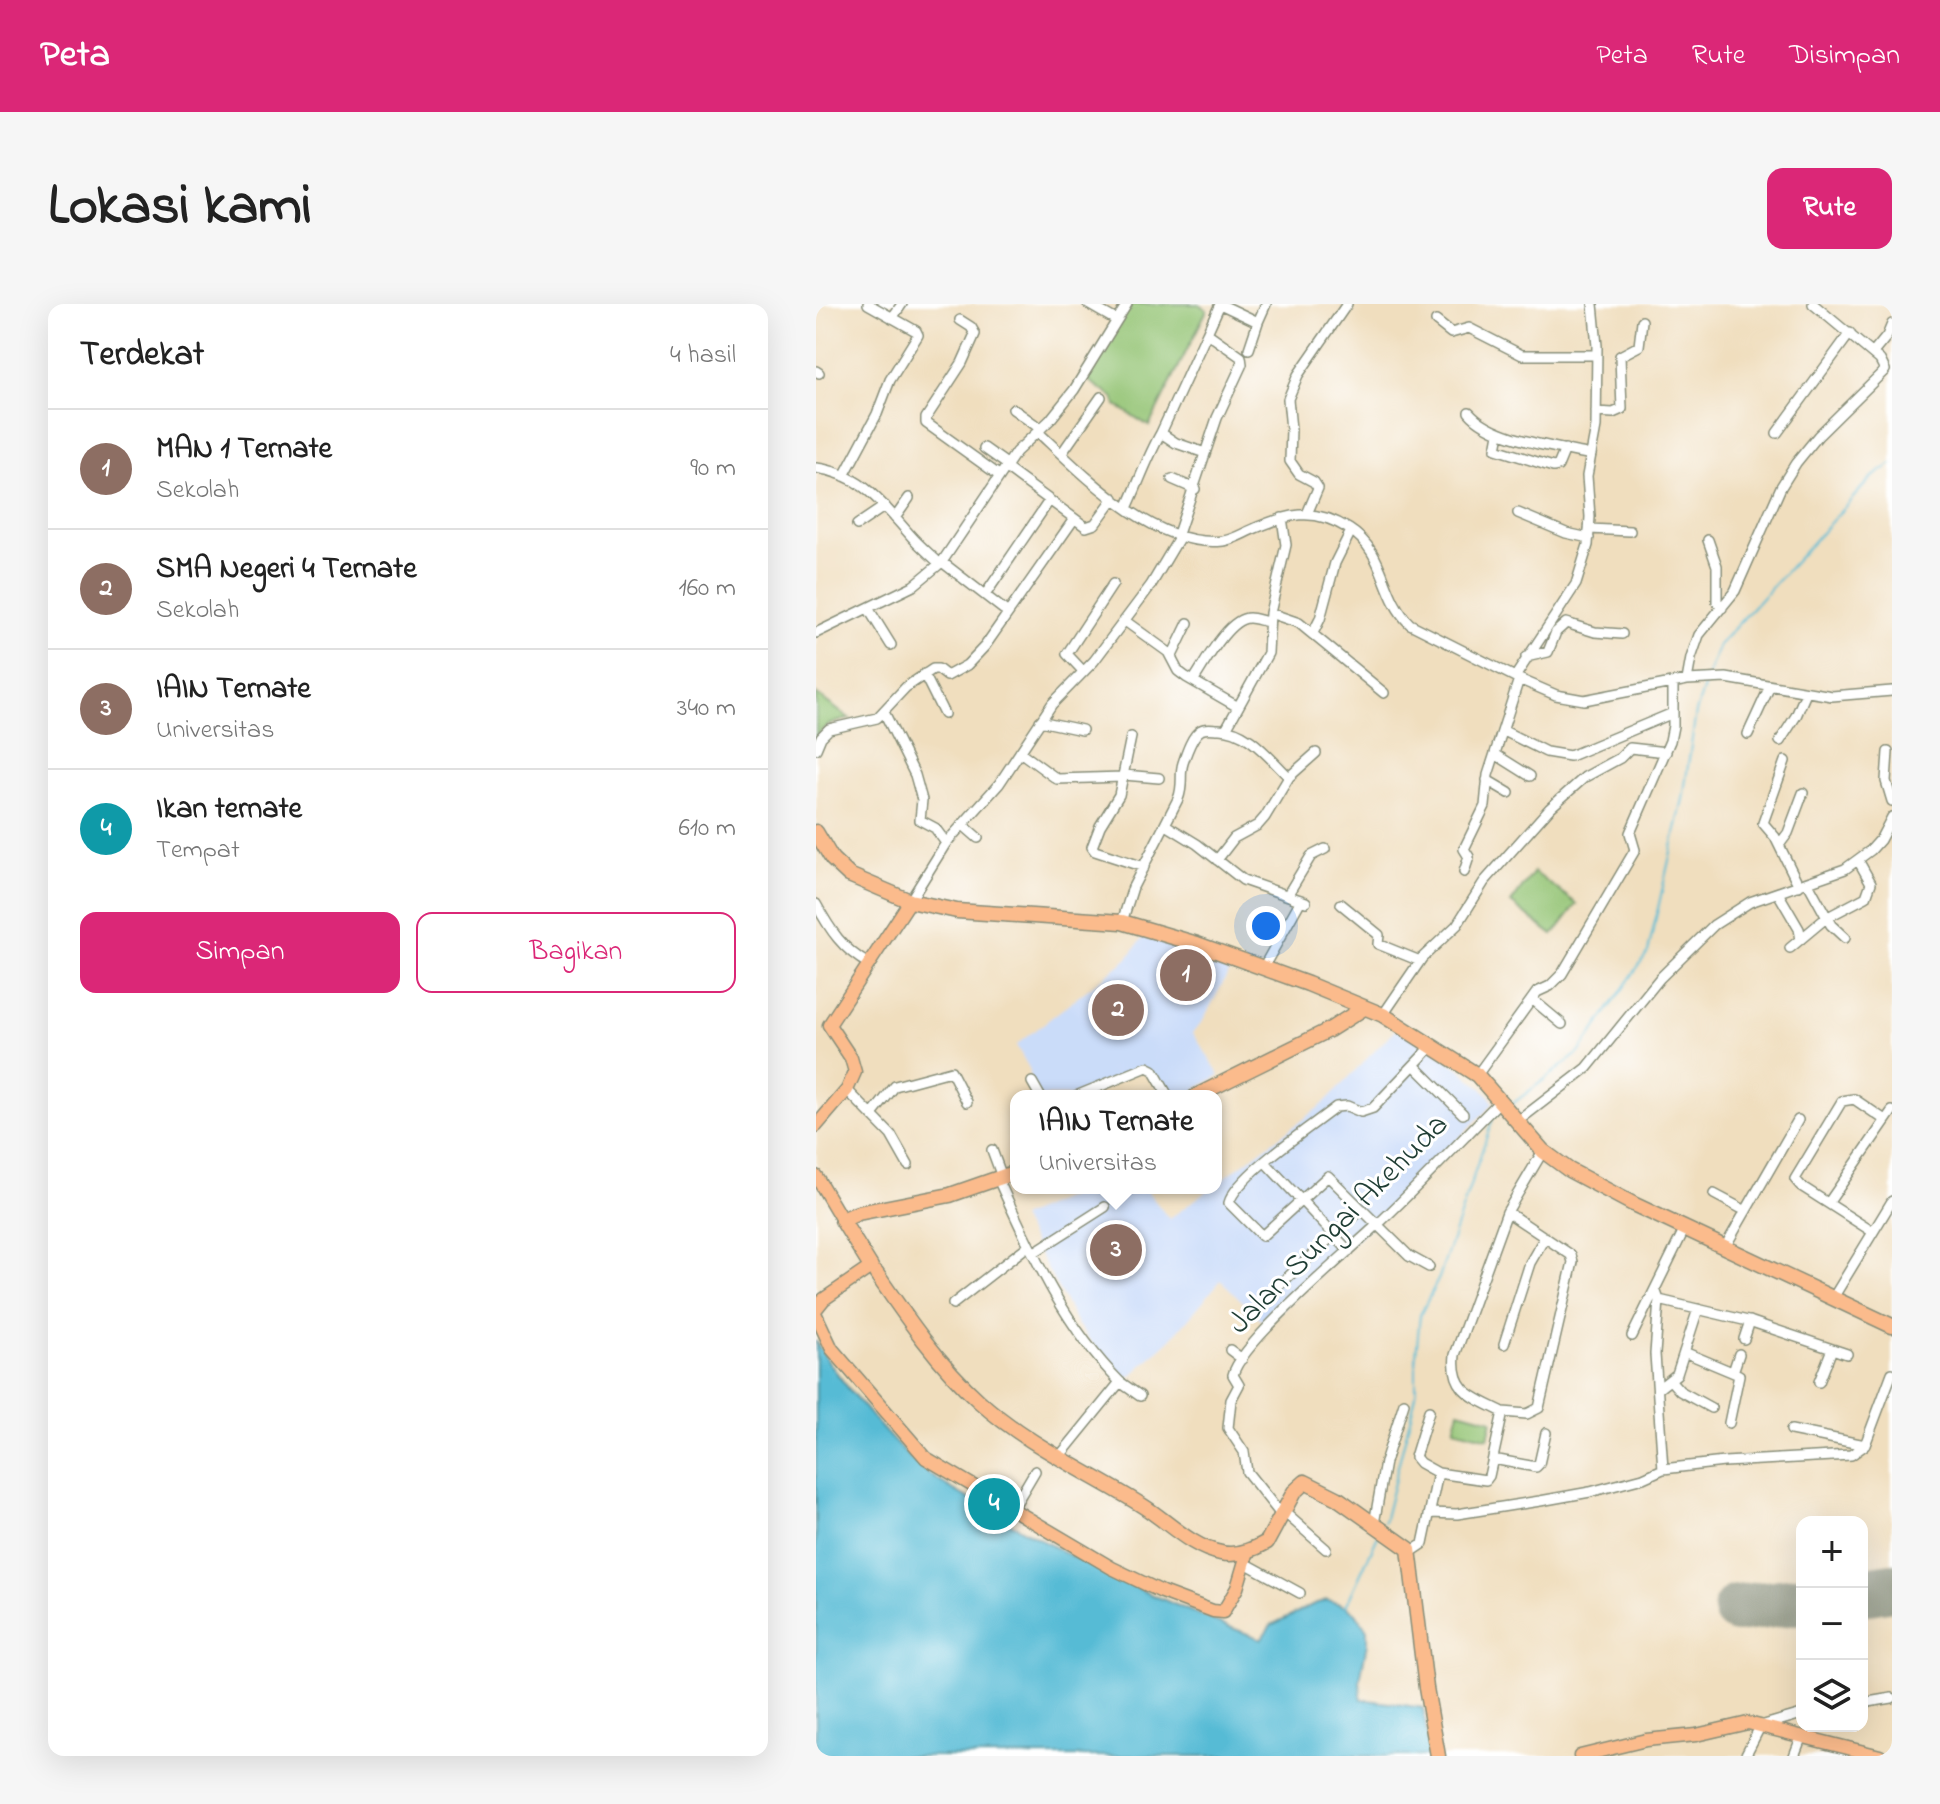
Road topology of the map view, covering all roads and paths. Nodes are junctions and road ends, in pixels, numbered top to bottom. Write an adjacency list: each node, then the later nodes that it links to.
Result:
1 (868, 304): 10 (street)
2 (902, 304): 10 (street)
3 (1088, 304): 12 (street)
4 (1127, 304): 12 (street)
5 (1220, 304): 15 (street); 17 (street)
6 (1266, 304): 15 (street)
7 (1347, 304): 47 (street)
8 (1593, 304): 21 (street)
9 (1813, 304): 18 (street)
10 (892, 318): 38 (street)
11 (960, 320): 37 (street)
12 (1116, 320): 27 (street)
13 (1436, 321): 21 (street)
14 (1642, 321): 26 (street)
15 (1258, 322): 19 (street)
16 (1892, 324): 20 (street)
17 (1207, 333): 28 (street); 34 (street)
18 (1850, 333): 20 (street); 30 (street)
19 (1249, 349)
20 (1873, 353): 22 (street)
21 (1597, 355): 26 (street)
22 (1888, 365): 61 (street)
23 (1101, 397): 33 (street)
24 (1013, 409): 27 (street)
25 (1469, 412): 29 (street)
26 (1596, 412): 35 (street)
27 (1040, 431): 33 (street); 37 (street)
28 (1161, 433): 34 (street); 45 (street)
29 (1499, 433): 32 (street); 32 (street)
30 (1777, 433)
31 (984, 448): 37 (street)
32 (1565, 449): 35 (street)
33 (1062, 453): 42 (street)
34 (1205, 453): 40 (street)
35 (1591, 455): 54 (street)
36 (816, 468): 38 (street)
37 (1005, 469): 43 (street); 57 (street)
38 (844, 476): 44 (street)
39 (1172, 479): 40 (street)
40 (1195, 489): 55 (street)
41 (909, 498): 48 (street)
42 (1114, 498): 45 (street); 50 (street)
43 (1049, 501): 50 (street); 59 (street)
44 (885, 506): 48 (street); 51 (street)
45 (1127, 508): 55 (street)
46 (1518, 513): 54 (street)
47 (1307, 514): 49 (street); 52 (street)
48 (895, 518): 57 (street)
49 (1282, 518): 55 (street); 63 (street)
50 (1074, 519): 62 (street)
51 (857, 525)
52 (1351, 531): 67 (street); 74 (street)
53 (1630, 531): 54 (street)
54 (1589, 533): 71 (street)
55 (1178, 537): 64 (street)
56 (1708, 540): 61 (street)
57 (941, 563): 59 (street); 60 (street)
58 (1113, 584): 72 (street)
59 (985, 595): 62 (street)
60 (868, 608): 66 (street); 69 (street)
61 (1722, 608): 75 (street)
62 (1008, 613): 73 (street)
63 (1269, 617): 67 (street); 76 (street); 82 (street)
64 (1125, 621): 70 (street); 72 (street)
65 (1188, 623): 70 (street)
66 (816, 633)
67 (1313, 633): 80 (street)
68 (1622, 634): 71 (street)
69 (891, 645)
70 (1172, 656): 76 (street)
71 (1526, 657): 74 (street)
72 (1083, 671): 86 (street)
73 (924, 674): 83 (street); 85 (street)
74 (1517, 678): 77 (street); 89 (street)
75 (1691, 680): 77 (street); 78 (street)
76 (1193, 681): 82 (street)
77 (1673, 684): 84 (street)
78 (1770, 686): 81 (street); 90 (street)
79 (1892, 691): 81 (street)
80 (1384, 693)
81 (1806, 693): 92 (street)
82 (1238, 707): 87 (street)
83 (884, 712): 93 (street); 113 (street)
84 (1673, 713): 89 (street); 95 (street)
85 (944, 714)
86 (1040, 721): 88 (street); 94 (street)
87 (1226, 729): 102 (street); 110 (street)
88 (1082, 730)
89 (1504, 731): 98 (street)
90 (1748, 734)
91 (1131, 737): 100 (street)
92 (1780, 741)
93 (816, 749)
94 (1020, 752): 100 (street); 109 (street)
95 (1666, 752): 131 (street); 134 (street)
96 (1888, 752): 107 (street)
97 (1316, 753): 102 (street)
98 (1495, 754): 101 (street); 104 (street)
99 (1785, 761): 114 (street)
100 (1124, 776): 103 (street); 118 (street)
101 (1530, 776)
102 (1289, 777): 116 (street)
103 (1159, 778)
104 (1487, 780): 105 (street); 119 (street)
105 (1509, 793)
106 (1803, 793): 114 (street)
107 (1892, 801)
108 (1892, 817): 117 (street)
109 (962, 824): 112 (street); 113 (street)
110 (1166, 825): 116 (street); 118 (street)
111 (816, 832): 123 (highway)
112 (978, 838)
113 (946, 843): 123 (street)
114 (1779, 845): 120 (street)
115 (1325, 849): 122 (street)
116 (1217, 860): 122 (street)
117 (1858, 860): 120 (street); 126 (street)
118 (1144, 867): 127 (street)
119 (1464, 872)
120 (1803, 885): 121 (street); 126 (street)
121 (1778, 893): 129 (street); 152 (street)
122 (1288, 894): 133 (street)
123 (910, 901): 127 (highway); 132 (main road)
124 (816, 904): 132 (street)
125 (1341, 904): 131 (street)
126 (1826, 918): 128 (street); 129 (street)
127 (1122, 922): 133 (highway)
128 (1845, 938)
129 (1801, 939): 130 (street)
130 (1790, 948)
131 (1420, 961): 136 (street)
132 (869, 964): 142 (main road)
133 (1263, 968): 135 (highway)
134 (1532, 999): 137 (street); 140 (street)
135 (1364, 1008): 136 (highway); 146 (highway)
136 (1383, 1015): 138 (highway)
137 (1562, 1024)
138 (1432, 1046): 139 (street); 140 (highway)
139 (1415, 1066): 150 (street); 158 (street)
140 (1477, 1075): 148 (highway)
141 (1032, 1082): 143 (street)
142 (847, 1090): 151 (street); 155 (main road)
143 (1037, 1090)
144 (1091, 1090): 145 (street)
145 (1165, 1090)
146 (1208, 1090)
147 (967, 1102): 151 (street)
148 (1502, 1102): 152 (highway); 172 (street, Jalan Sungai Akehuda)
149 (1892, 1111): 154 (street)
150 (1463, 1114)
151 (872, 1115): 159 (street)
152 (1517, 1120): 157 (highway)
153 (1798, 1120): 169 (street)
154 (1885, 1120): 166 (street); 166 (street)
155 (816, 1126)
156 (992, 1150): 161 (street)
157 (1543, 1151): 170 (street); 173 (highway)
158 (1265, 1162): 164 (street); 164 (street)
159 (908, 1165)
160 (816, 1176): 171 (main road)
161 (1005, 1176): 171 (highway)
162 (1011, 1194): 178 (street)
163 (1714, 1194): 169 (street)
164 (1301, 1201): 168 (street); 175 (street)
165 (1892, 1201): 174 (street)
166 (1829, 1202): 174 (street)
167 (1105, 1207): 178 (street)
168 (1362, 1209): 172 (street); 175 (street)
169 (1746, 1211): 177 (street)
170 (1507, 1212): 176 (street); 211 (street)
171 (842, 1220): 181 (highway)
172 (1377, 1225): 179 (street, Jalan Sungai Akehuda); 180 (street)
173 (1685, 1228): 177 (highway); 182 (street)
174 (1873, 1232): 184 (street)
175 (1334, 1235): 179 (street); 183 (street)
176 (1545, 1237): 194 (street); 211 (street)
177 (1725, 1247): 184 (highway)
178 (1031, 1249): 186 (street); 204 (street)
179 (1349, 1251): 200 (street, Jalan Sungai Akehuda)
180 (1429, 1267)
181 (873, 1270): 187 (main road); 216 (highway)
182 (1655, 1289): 185 (street); 192 (street)
183 (1265, 1298)
184 (1833, 1298): 191 (highway)
185 (1659, 1300): 188 (street); 206 (street)
186 (953, 1304)
187 (816, 1309)
188 (1698, 1309): 190 (street); 197 (street)
189 (816, 1315): 221 (main road)
190 (1750, 1321): 193 (street); 195 (street)
191 (1892, 1326)
192 (1632, 1336)
193 (1744, 1339)
194 (1504, 1344)
195 (1832, 1349): 199 (street); 205 (street)
196 (1230, 1350): 200 (street)
197 (1684, 1352): 201 (street); 203 (street)
198 (1739, 1354): 201 (street)
199 (1847, 1354)
200 (1242, 1359): 223 (street, Jalan Sungai Akehuda)
201 (1733, 1372): 212 (street)
202 (1892, 1373): 215 (street)
203 (1671, 1381): 206 (street); 209 (street)
204 (1120, 1382): 207 (street); 216 (street)
205 (1819, 1382)
206 (1658, 1389): 218 (street)
207 (1140, 1396)
208 (1404, 1403): 224 (street)
209 (1711, 1408)
210 (1429, 1411): 220 (street)
211 (1503, 1412): 217 (street)
212 (1729, 1423)
213 (1791, 1430): 215 (street)
214 (1546, 1433): 217 (street)
215 (1865, 1445): 218 (street)
216 (1059, 1457): 227 (highway)
217 (1493, 1459): 220 (street)
218 (1663, 1469): 222 (street)
219 (1035, 1471): 221 (street)
220 (1438, 1473): 222 (street)
221 (1012, 1510): 227 (main road)
222 (1430, 1513): 226 (street)
223 (1283, 1514): 224 (highway); 225 (street); 227 (highway)
224 (1375, 1525): 226 (highway)
225 (1326, 1549)
226 (1411, 1552): 235 (highway)
227 (1246, 1557): 228 (street)
228 (1300, 1593)
229 (1892, 1698): 230 (street)
230 (1868, 1702)
231 (1796, 1716): 232 (street)
232 (1762, 1725): 233 (main road); 236 (main road); 237 (street)
233 (1801, 1738): 234 (main road); 238 (street)
234 (1858, 1754): 239 (main road)
235 (1438, 1756)
236 (1580, 1756)
237 (1745, 1756)
238 (1794, 1756)
239 (1880, 1756)

